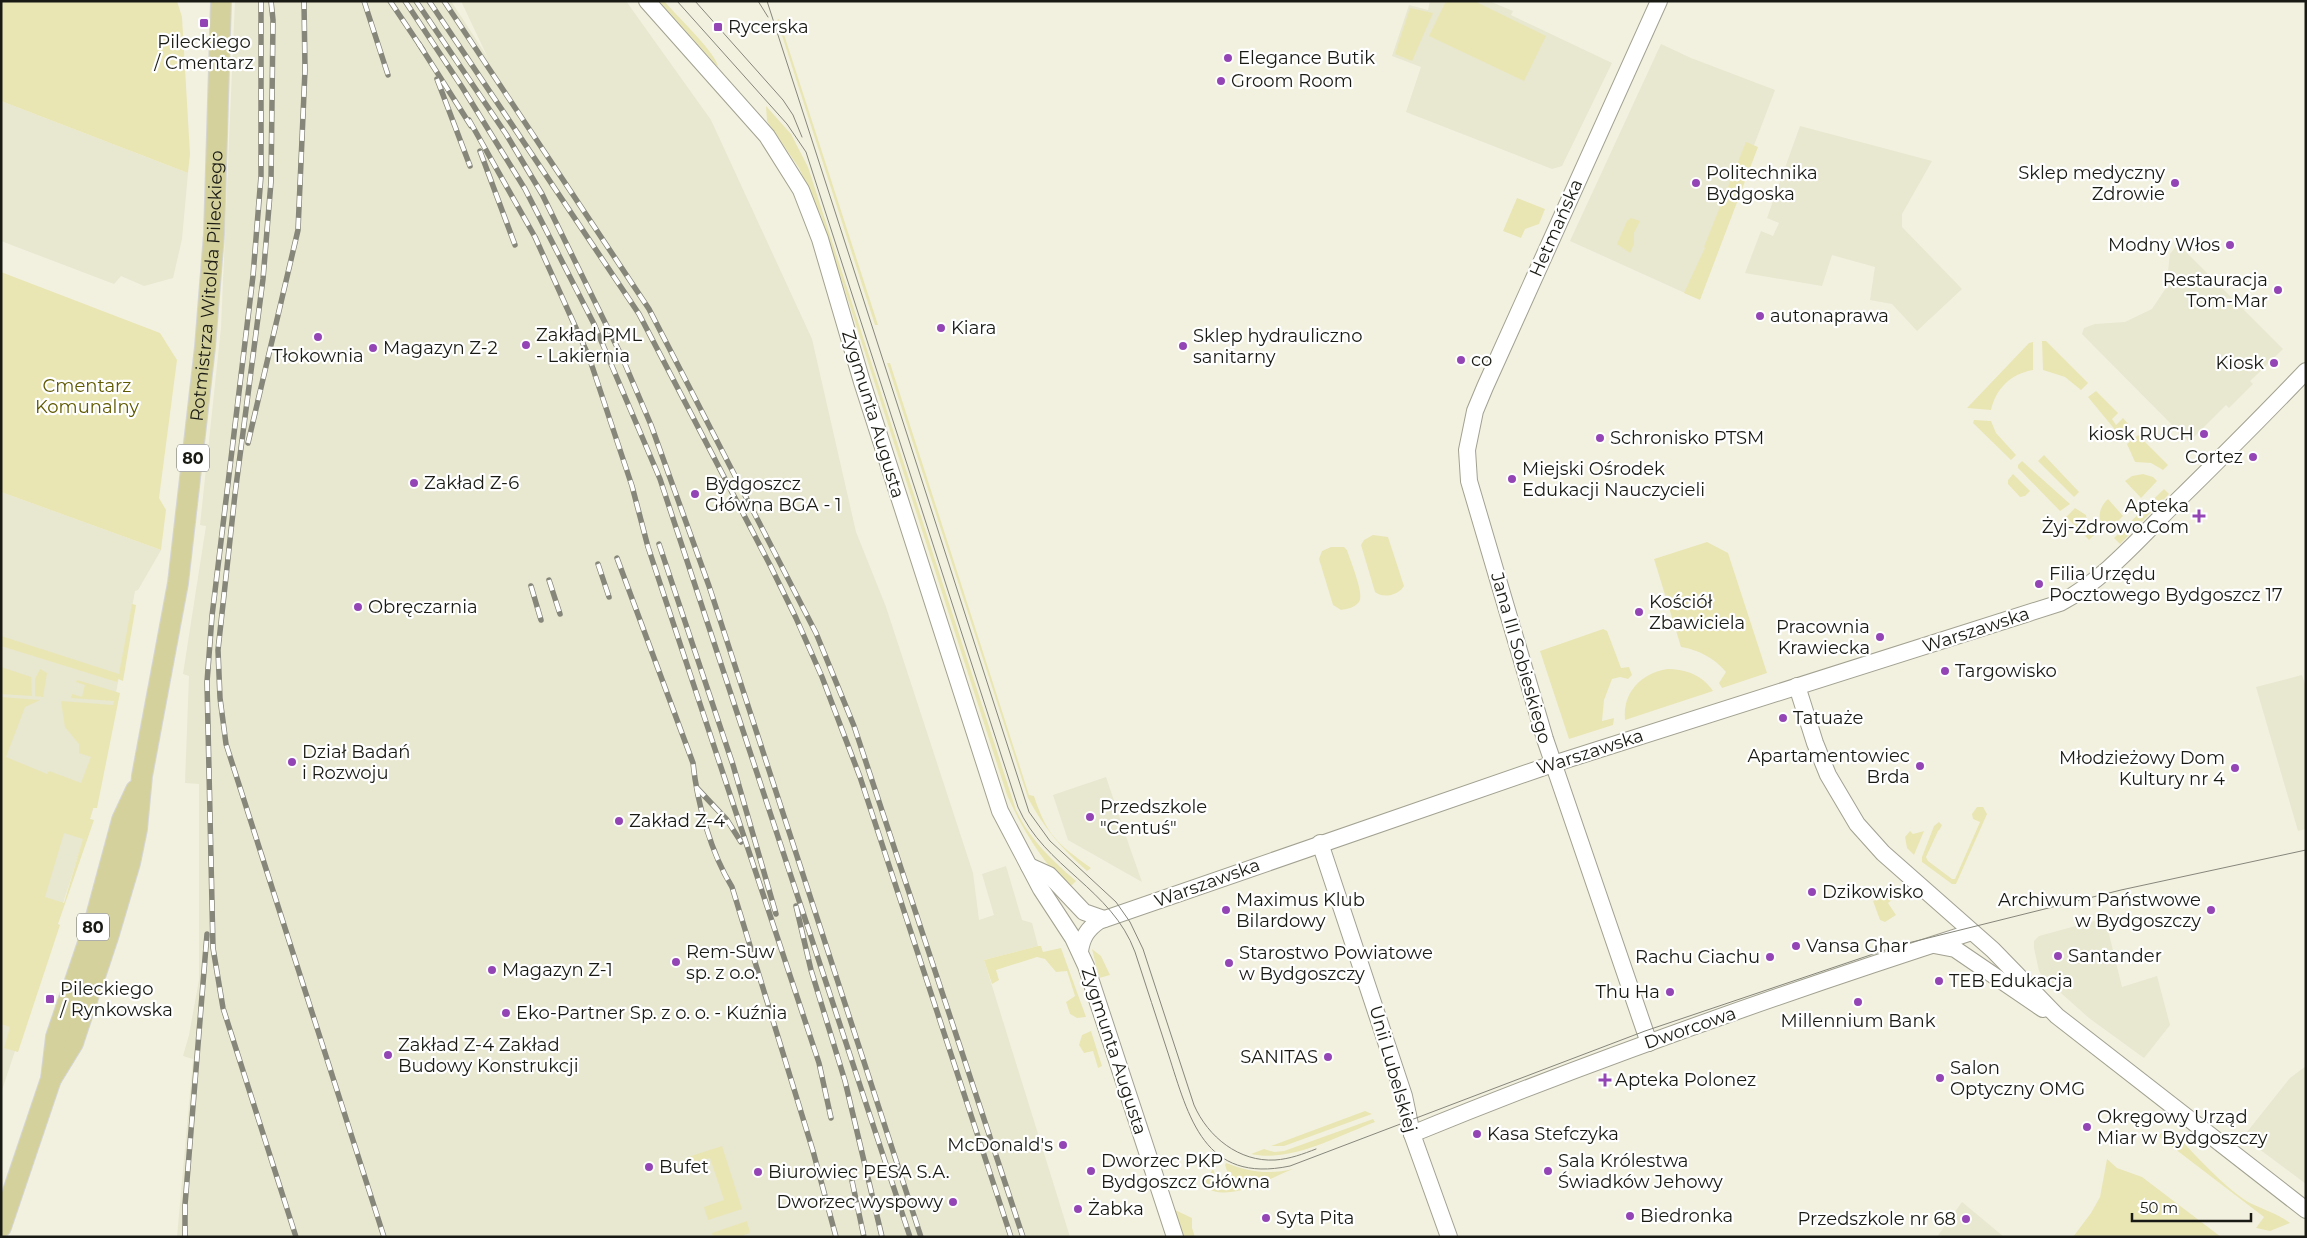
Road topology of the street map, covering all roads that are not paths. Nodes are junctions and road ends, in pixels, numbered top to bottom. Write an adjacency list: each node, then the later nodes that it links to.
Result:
1 (221, 1): 18 (main road, Rotmistrza Witolda Pileckiego / 80)
2 (647, 1): 9 (street, Zygmunta Augusta)
3 (1659, 1): 5 (street, Hetmańska)
4 (2306, 371): 6 (street, Warszawska)
5 (1475, 411): 7 (street, Jana III Sobieskiego)
6 (1797, 686): 7 (street, Warszawska); 11 (street)
7 (1553, 764): 8 (street, Warszawska); 15 (street, Jana III Sobieskiego)
8 (1320, 843): 10 (street, Warszawska); 16 (street, Unii Lubelskiej)
9 (1029, 866): 10 (street); 13 (street, Zygmunta Augusta)
10 (1104, 919): 13 (street, Zygmunta Augusta)
11 (1972, 932): 12 (street, Dworcowa); 14 (street)
12 (1932, 945): 14 (street); 15 (street, Dworcowa)
13 (1080, 952): 19 (street, Zygmunta Augusta)
14 (2056, 1016): 17 (street)
15 (1649, 1042): 16 (street, Dworcowa)
16 (1412, 1134): 20 (street, Unii Lubelskiej)
17 (2306, 1210)
18 (1, 1227)
19 (1175, 1237)
20 (1449, 1237)

